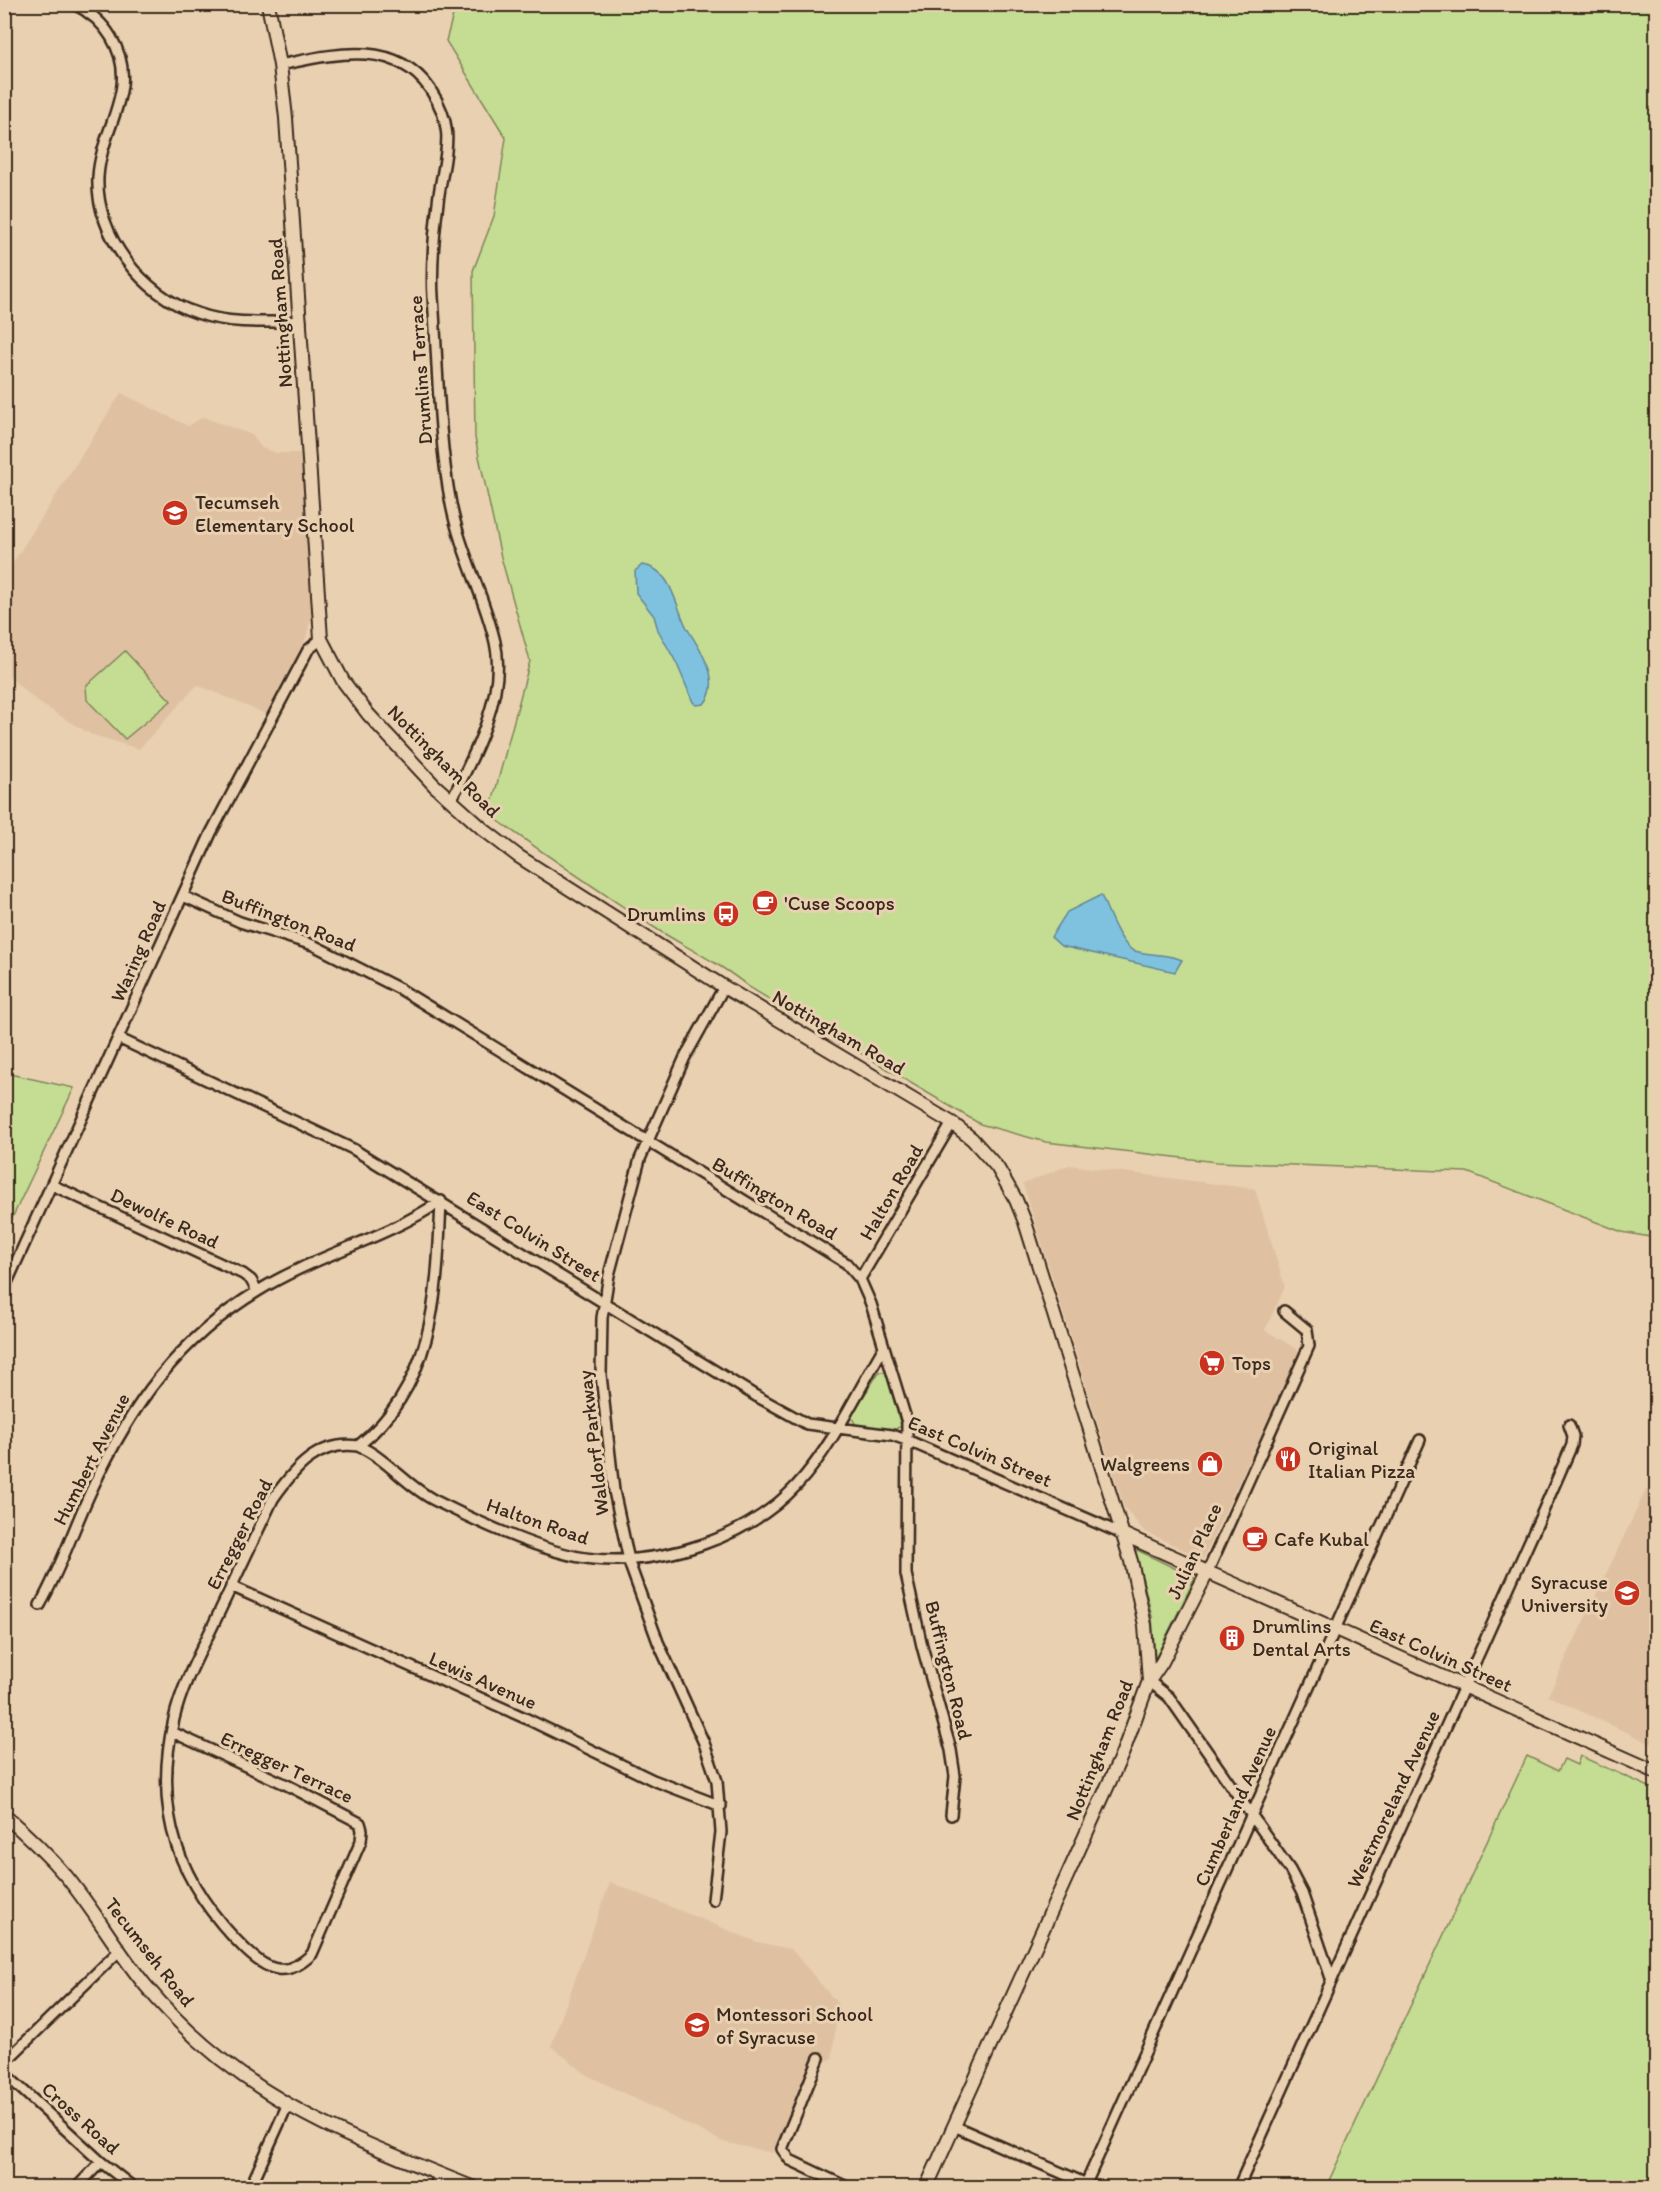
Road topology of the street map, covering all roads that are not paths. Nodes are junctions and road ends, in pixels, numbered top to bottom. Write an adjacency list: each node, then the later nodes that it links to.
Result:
1 (74, 4): 4 (street)
2 (268, 4): 3 (street, Nottingham Road)
3 (280, 66): 4 (street, Nottingham Road); 6 (street, Drumlins Terrace)
4 (301, 321): 5 (street, Nottingham Road)
5 (321, 639): 6 (street, Nottingham Road); 7 (street, Waring Road)
6 (451, 800): 8 (street, Nottingham Road)
7 (183, 896): 9 (street, Waring Road); 11 (street, Buffington Road)
8 (724, 987): 10 (street, Nottingham Road); 11 (street, Waldorf Parkway)
9 (118, 1038): 12 (street, Waring Road); 13 (street, East Colvin Street)
10 (952, 1123): 14 (street, Halton Road); 25 (street, Nottingham Road)
11 (647, 1140): 14 (street, Buffington Road); 17 (street, Waldorf Parkway)
12 (52, 1185): 15 (street, Waring Road); 16 (street, Dewolfe Road)
13 (441, 1201): 16 (street, Humbert Avenue); 17 (street, East Colvin Street); 24 (street)
14 (860, 1279): 19 (street, Buffington Road)
15 (4, 1289)
16 (257, 1291): 29 (street, Humbert Avenue)
17 (604, 1303): 21 (street, East Colvin Street); 26 (street, Waldorf Parkway)
18 (1284, 1311): 27 (street, Julian Place)
19 (884, 1347): 21 (street, Halton Road); 23 (street, Buffington Road)
20 (1569, 1425): 32 (street, Westmoreland Avenue)
21 (835, 1429): 23 (street, East Colvin Street); 26 (street, Halton Road)
22 (1419, 1440): 30 (street, Cumberland Avenue)
23 (909, 1441): 25 (street, East Colvin Street); 37 (street, Buffington Road)
24 (358, 1446): 26 (street, Halton Road); 28 (street, Erregger Road)
25 (1120, 1533): 27 (street, East Colvin Street); 31 (street, Nottingham Road)
26 (628, 1559): 35 (street, Waldorf Parkway)
27 (1207, 1573): 30 (street, East Colvin Street); 31 (street, Julian Place)
28 (231, 1586): 33 (street, Erregger Road); 35 (street, Lewis Avenue)
29 (40, 1605)
30 (1335, 1629): 32 (street, East Colvin Street); 38 (street, Cumberland Avenue)
31 (1149, 1681): 38 (street); 46 (street, Nottingham Road)
32 (1465, 1687): 34 (street, East Colvin Street); 41 (street, Westmoreland Avenue)
33 (172, 1732): 33 (street, Erregger Terrace)
34 (1656, 1772)
35 (721, 1806): 39 (street, Waldorf Parkway)
36 (4, 1815): 40 (street, Tecumseh Road)
37 (951, 1815)
38 (1251, 1815): 41 (street); 49 (street, Cumberland Avenue)
39 (713, 1900)
40 (120, 1950): 43 (street); 45 (street, Tecumseh Road)
41 (1331, 1978): 58 (street, Westmoreland Avenue)
42 (819, 2058): 55 (street)
43 (4, 2063)
44 (4, 2073): 47 (street, Cross Road)
45 (288, 2106): 48 (street, Tecumseh Road); 52 (street)
46 (954, 2126): 49 (street); 56 (street, Nottingham Road)
47 (101, 2162): 50 (street); 51 (street, Cross Road)
48 (440, 2174): 53 (street); 54 (street, Tecumseh Road)
49 (1085, 2185): 57 (street)
50 (76, 2187)
51 (134, 2187)
52 (250, 2187)
53 (434, 2187)
54 (474, 2187)
55 (849, 2187)
56 (926, 2187)
57 (1096, 2187)
58 (1238, 2187)

